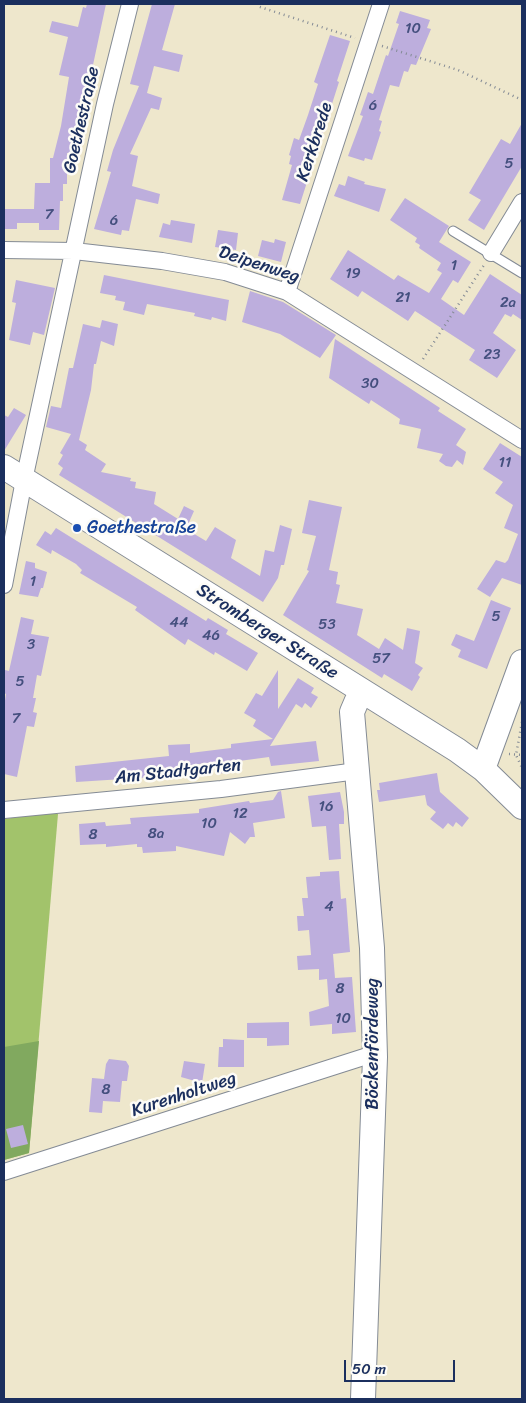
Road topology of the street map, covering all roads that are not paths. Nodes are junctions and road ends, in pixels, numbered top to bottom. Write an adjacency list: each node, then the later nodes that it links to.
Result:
1 (130, 4): 6 (street, Goethestraße)
2 (381, 4): 9 (street, Kerkbrede)
3 (522, 202): 7 (street)
4 (453, 231): 7 (lane)
5 (4, 250): 6 (street, Deipenweg)
6 (74, 252): 9 (street, Deipenweg); 12 (street, Goethestraße)
7 (491, 254): 8 (lane)
8 (522, 273)
9 (287, 292): 10 (street, Deipenweg)
10 (522, 440)
11 (4, 467): 12 (street, Stromberger Straße)
12 (24, 480): 13 (street, Goethestraße); 15 (street, Stromberger Straße)
13 (4, 585)
14 (522, 662): 16 (street)
15 (361, 691): 16 (street, Stromberger Straße); 17 (street, Böckenfördeweg)
16 (484, 769): 18 (street, Stromberger Straße)
17 (357, 772): 19 (street, Am Stadtgarten); 20 (street, Böckenfördeweg)
18 (522, 807)
19 (4, 810)
20 (375, 1057): 21 (street, Kurenholtweg); 22 (street, Böckenfördeweg)
21 (4, 1172)
22 (363, 1399)

